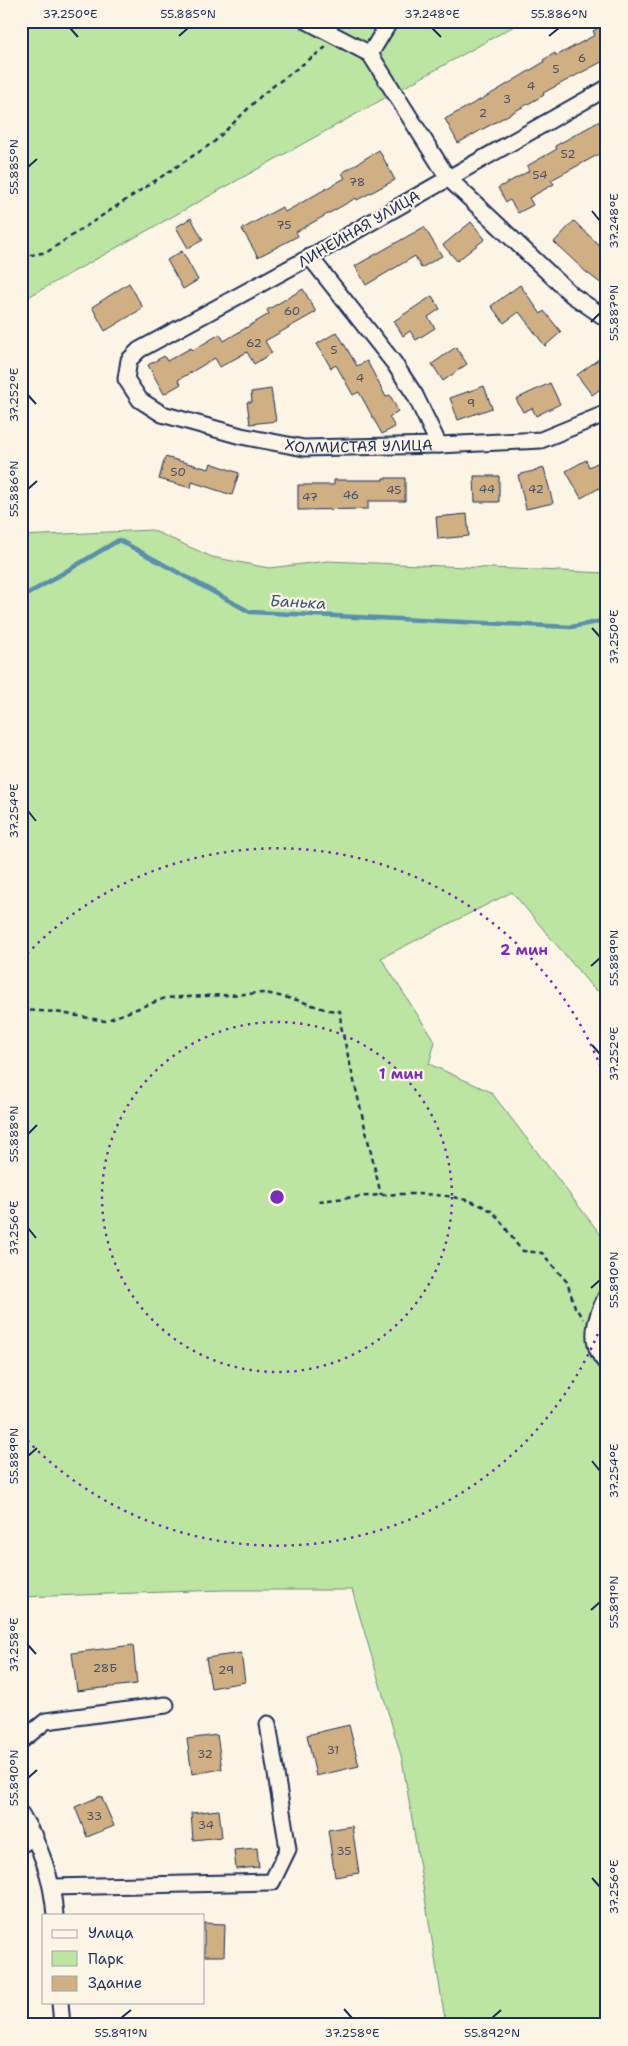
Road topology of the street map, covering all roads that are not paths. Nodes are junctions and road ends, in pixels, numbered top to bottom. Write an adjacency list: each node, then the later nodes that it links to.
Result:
1 (307, 21): 3 (street)
2 (390, 21): 3 (street)
3 (370, 54): 5 (street)
4 (607, 88): 5 (street, ЛИНЕЙНАЯ УЛИЦА)
5 (448, 178): 6 (street, ЛИНЕЙНАЯ УЛИЦА); 7 (street)
6 (310, 257): 8 (street, ЛИНЕЙНАЯ УЛИЦА); 10 (street)
7 (607, 319)
8 (126, 379): 10 (street, ХОЛМИСТАЯ УЛИЦА)
9 (607, 413): 10 (street, ХОЛМИСТАЯ УЛИЦА)
10 (439, 446)
11 (607, 1295): 12 (street)
12 (607, 1364)
13 (166, 1705): 15 (street)
14 (268, 1724): 19 (street)
15 (21, 1741)
16 (21, 1814): 17 (street)
17 (35, 1836): 18 (street); 19 (street)
18 (21, 1845)
19 (53, 1887): 20 (street)
20 (55, 1914)
21 (60, 2004): 22 (street)
22 (62, 2025)

